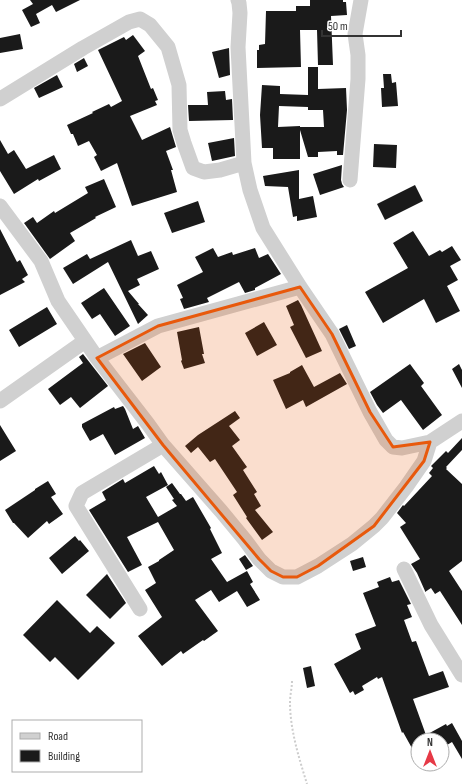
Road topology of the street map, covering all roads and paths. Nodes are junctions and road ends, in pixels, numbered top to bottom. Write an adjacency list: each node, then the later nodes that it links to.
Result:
1 (238, 0): 4 (street)
2 (361, 0): 5 (street)
3 (0, 98): 4 (street)
4 (244, 163): 7 (street)
5 (350, 180)
6 (0, 206): 8 (street)
7 (300, 287): 9 (street); 12 (street)
8 (86, 341): 9 (street); 10 (street)
9 (97, 358): 13 (street)
10 (0, 401)
11 (462, 421): 12 (street)
12 (430, 442): 13 (street)
13 (163, 446): 15 (street)
14 (404, 569): 16 (street)
15 (140, 609)
16 (462, 675)
17 (292, 681): 18 (path)
18 (307, 784)

